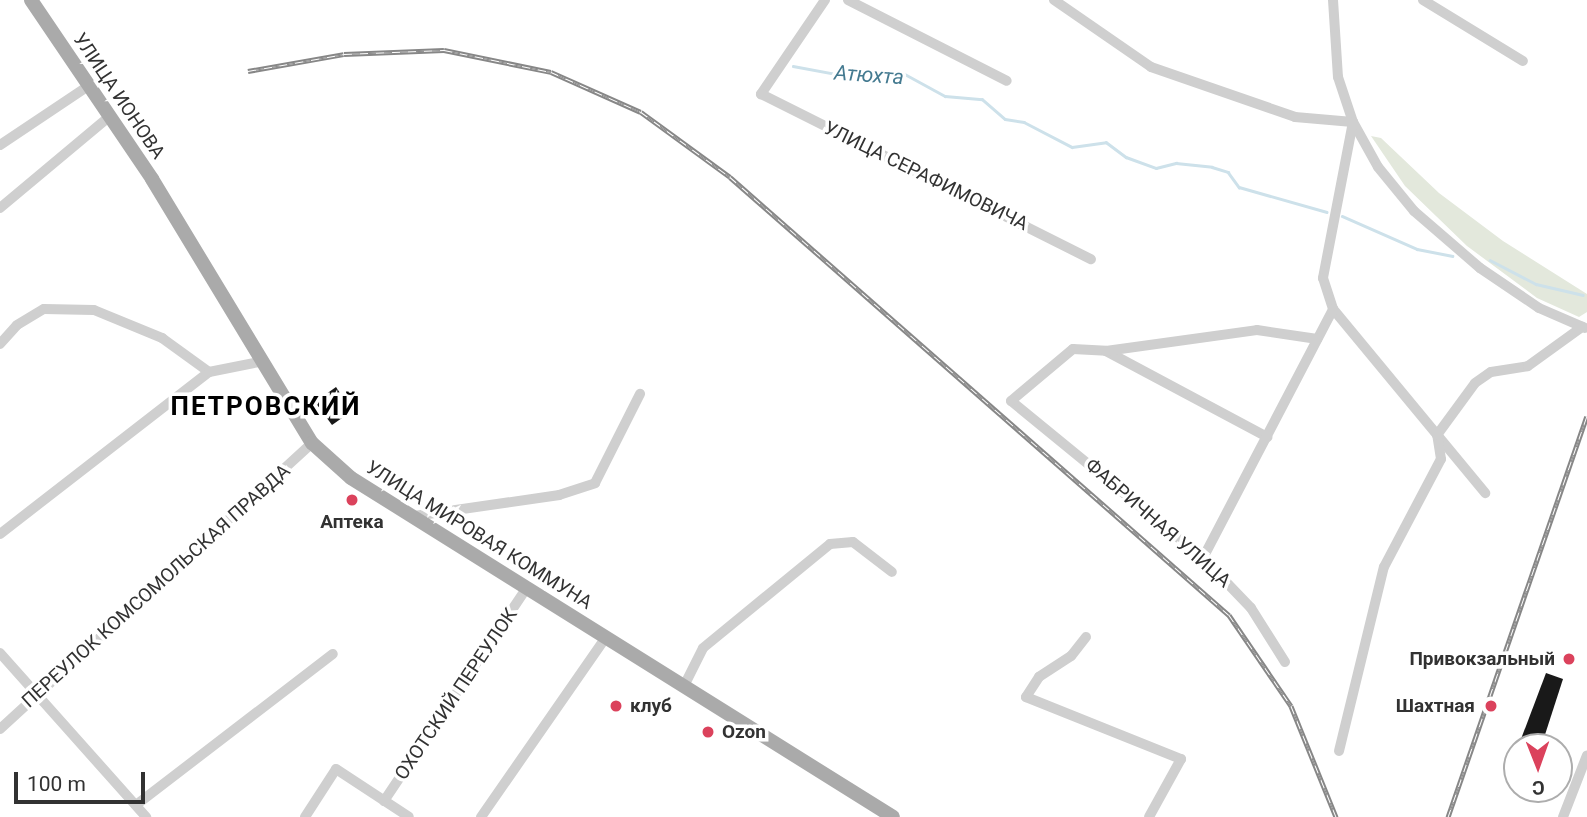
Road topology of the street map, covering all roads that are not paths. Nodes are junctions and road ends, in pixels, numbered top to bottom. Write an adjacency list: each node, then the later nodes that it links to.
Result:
1 (31, 0): 9 (main road, УЛИЦА ИОНОВА)
2 (825, 0): 15 (street, УЛИЦА СЕРАФИМОВИЧА)
3 (848, 0): 8 (street)
4 (1054, 0): 11 (street)
5 (1333, 0): 11 (street)
6 (1423, 0): 7 (street)
7 (1523, 61)
8 (1007, 81)
9 (88, 86): 10 (main road, УЛИЦА ИОНОВА); 12 (street)
10 (109, 117): 13 (main road, УЛИЦА ИОНОВА); 14 (street)
11 (1353, 122): 16 (street); 17 (street)
12 (0, 145)
13 (152, 179): 21 (main road, УЛИЦА МИРОВАЯ КОММУНА)
14 (0, 208)
15 (1091, 259)
16 (1333, 309): 18 (street); 24 (street)
17 (1584, 328): 24 (street)
18 (1317, 340): 20 (street); 25 (street)
19 (0, 344): 22 (street)
20 (1106, 351): 25 (street); 30 (street, ФАБРИЧНАЯ УЛИЦА)
21 (259, 362): 22 (street); 26 (main road, УЛИЦА МИРОВАЯ КОММУНА)
22 (209, 372): 29 (street)
23 (640, 394): 28 (street)
24 (1437, 435): 27 (street); 41 (street)
25 (1267, 437): 30 (street)
26 (312, 443): 28 (main road, УЛИЦА МИРОВАЯ КОММУНА); 39 (street, ПЕРЕУЛОК КОМСОМОЛЬСКАЯ ПРАВДА)
27 (1485, 493)
28 (414, 516): 32 (main road, УЛИЦА МИРОВАЯ КОММУНА)
29 (0, 534)
30 (1203, 558): 37 (street, ФАБРИЧНАЯ УЛИЦА)
31 (892, 572): 38 (street)
32 (527, 587): 33 (main road, УЛИЦА МИРОВАЯ КОММУНА); 43 (street, ОХОТСКИЙ ПЕРЕУЛОК)
33 (606, 637): 38 (main road, УЛИЦА МИРОВАЯ КОММУНА); 48 (street)
34 (1086, 637): 50 (street)
35 (0, 653): 39 (street)
36 (333, 654): 44 (street)
37 (1285, 662)
38 (684, 686): 49 (main road, УЛИЦА МИРОВАЯ КОММУНА)
39 (38, 694): 40 (street, ПЕРЕУЛОК КОМСОМОЛЬСКАЯ ПРАВДА); 44 (street)
40 (0, 729)
41 (1339, 751)
42 (1587, 755): 51 (street)
43 (384, 801): 46 (street); 47 (street)
44 (136, 805): 45 (street)
45 (146, 817)
46 (305, 817)
47 (409, 817)
48 (481, 817)
49 (893, 817)
50 (1149, 817)
51 (1563, 817)

